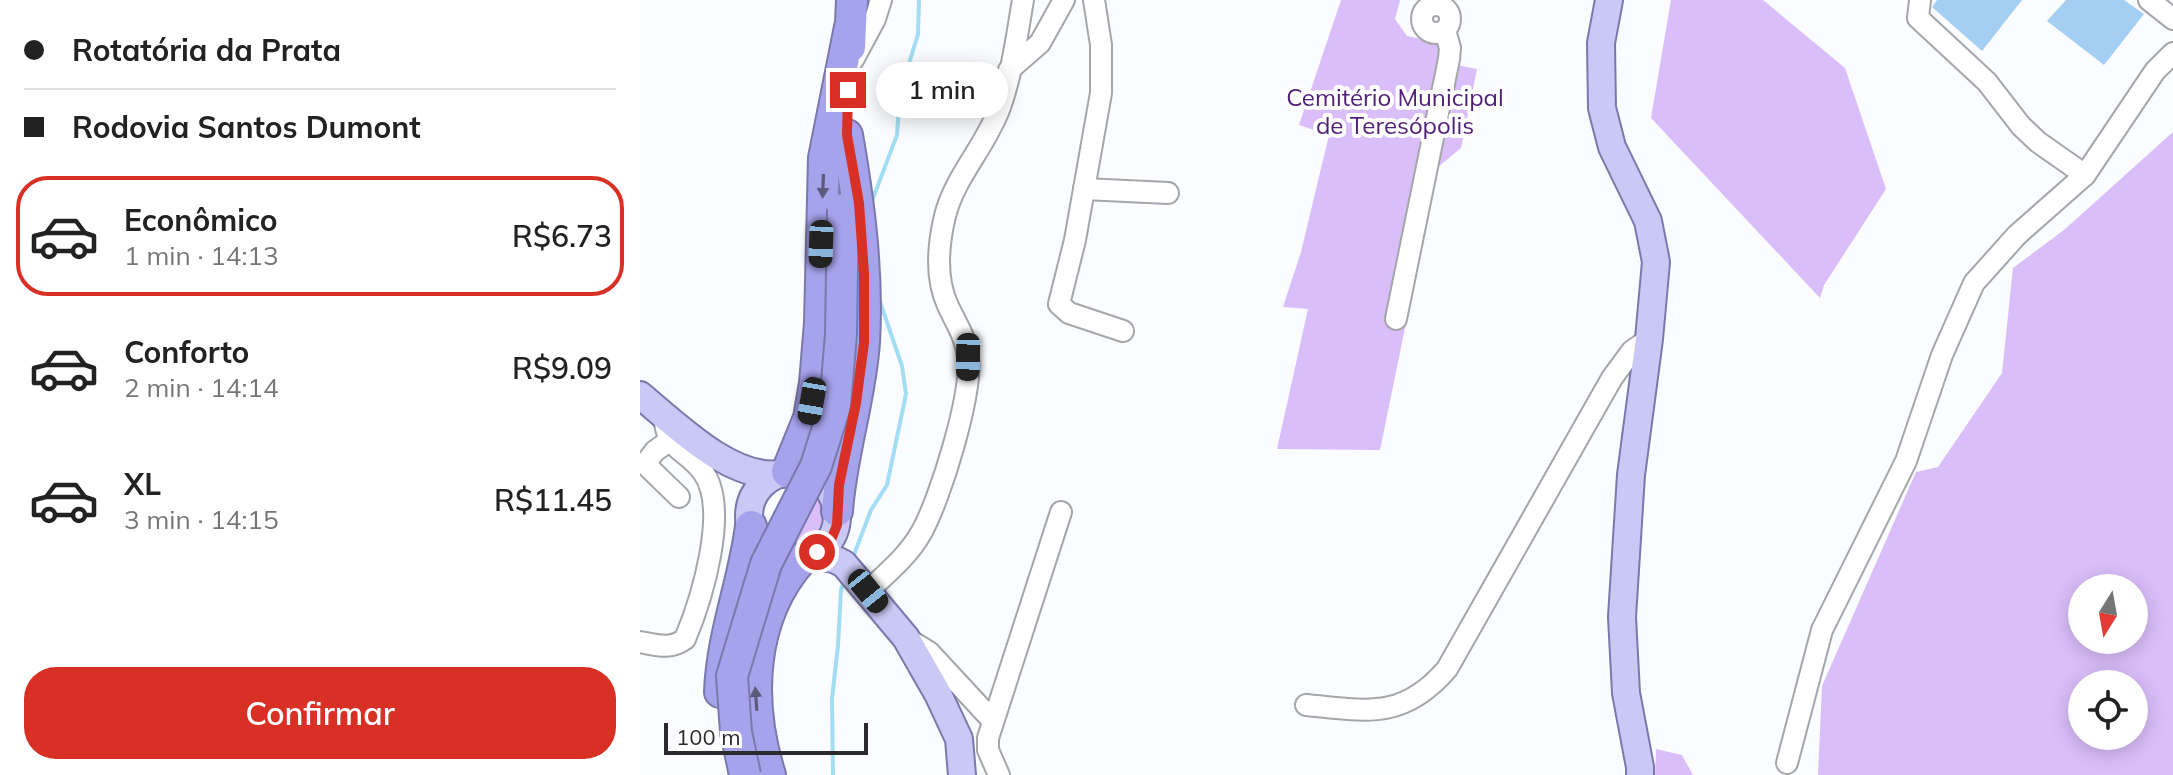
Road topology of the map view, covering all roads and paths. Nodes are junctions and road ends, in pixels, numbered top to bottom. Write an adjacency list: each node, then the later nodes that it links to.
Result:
1 (881, 0): 12 (street)
2 (1023, 0): 13 (street)
3 (1064, 0): 13 (street)
4 (1094, 0): 16 (street)
5 (1609, 0): 20 (main road)
6 (1920, 0): 15 (street)
7 (2149, 0): 10 (street)
8 (1440, 3): 18 (street)
9 (851, 13): 12 (highway); 25 (highway, one-way to 25)
10 (2173, 19)
11 (2173, 53): 15 (street)
12 (849, 67): 14 (highway)
13 (1009, 70): 31 (street)
14 (847, 135): 29 (highway); 38 (highway, bridge)
15 (2085, 175): 36 (street)
16 (1084, 189): 17 (street); 19 (street)
17 (1168, 193)
18 (1396, 319)
19 (1123, 331)
20 (1649, 339): 34 (street); 42 (main road)
21 (640, 395): 22 (main road)
22 (664, 414): 23 (street); 24 (main road)
23 (669, 441): 26 (street); 33 (street)
24 (722, 459): 25 (main road); 28 (main road)
25 (783, 473): 28 (main road); 29 (main road)
26 (679, 497)
27 (1061, 512): 35 (street)
28 (750, 516): 30 (main road); 37 (highway)
29 (837, 518): 30 (main road); 31 (main road)
30 (807, 557): 31 (main road); 39 (highway, one-way to 30)
31 (854, 576): 32 (main road)
32 (906, 638): 35 (street); 40 (main road)
33 (640, 642)
34 (1306, 705)
35 (990, 729): 41 (street)
36 (1787, 763)
37 (734, 775)
38 (745, 775)
39 (770, 775)
40 (962, 775)
41 (999, 775)
42 (1640, 775)

